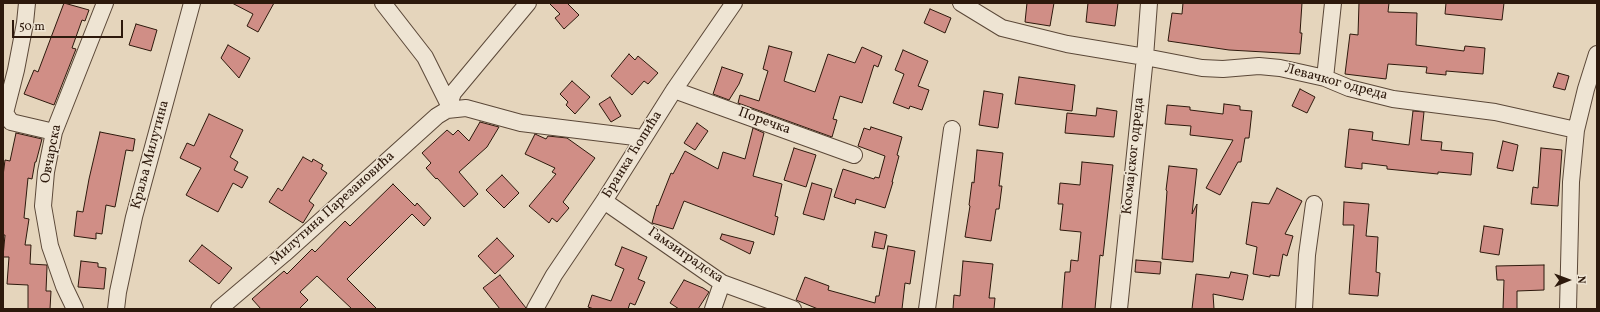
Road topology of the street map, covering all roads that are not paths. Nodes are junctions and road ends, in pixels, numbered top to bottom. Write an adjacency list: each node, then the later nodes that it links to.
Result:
1 (27, 3): 17 (street)
2 (105, 3): 17 (street, Овчарска)
3 (192, 3): 24 (street, Краља Милутина)
4 (383, 3): 14 (street)
5 (528, 3): 14 (street, Милутина Парезановића)
6 (734, 3): 13 (street, Бранка Ћопића)
7 (961, 3): 11 (street, Левачког одреда)
8 (1149, 3): 11 (street, Космајског одреда)
9 (1333, 3): 12 (street)
10 (1597, 54): 16 (street)
11 (1145, 57): 12 (street, Левачког одреда); 30 (street, Космајског одреда)
12 (1325, 78): 16 (street, Левачког одреда)
13 (674, 90): 18 (street, Бранка Ћопића); 19 (street, Поречка)
14 (448, 107): 18 (street); 25 (street, Милутина Парезановића)
15 (952, 129): 29 (street)
16 (1576, 130): 32 (street)
17 (54, 132): 23 (street, Овчарска)
18 (643, 138): 20 (street, Бранка Ћопића)
19 (854, 155)
20 (604, 201): 22 (street, Гамзиградска); 26 (street, Бранка Ћопића)
21 (1314, 204): 31 (street)
22 (722, 283): 27 (street); 28 (street, Гамзиградска)
23 (75, 309)
24 (116, 309)
25 (219, 309)
26 (535, 309)
27 (713, 309)
28 (793, 309)
29 (927, 309)
30 (1119, 309)
31 (1304, 309)
32 (1568, 309)

